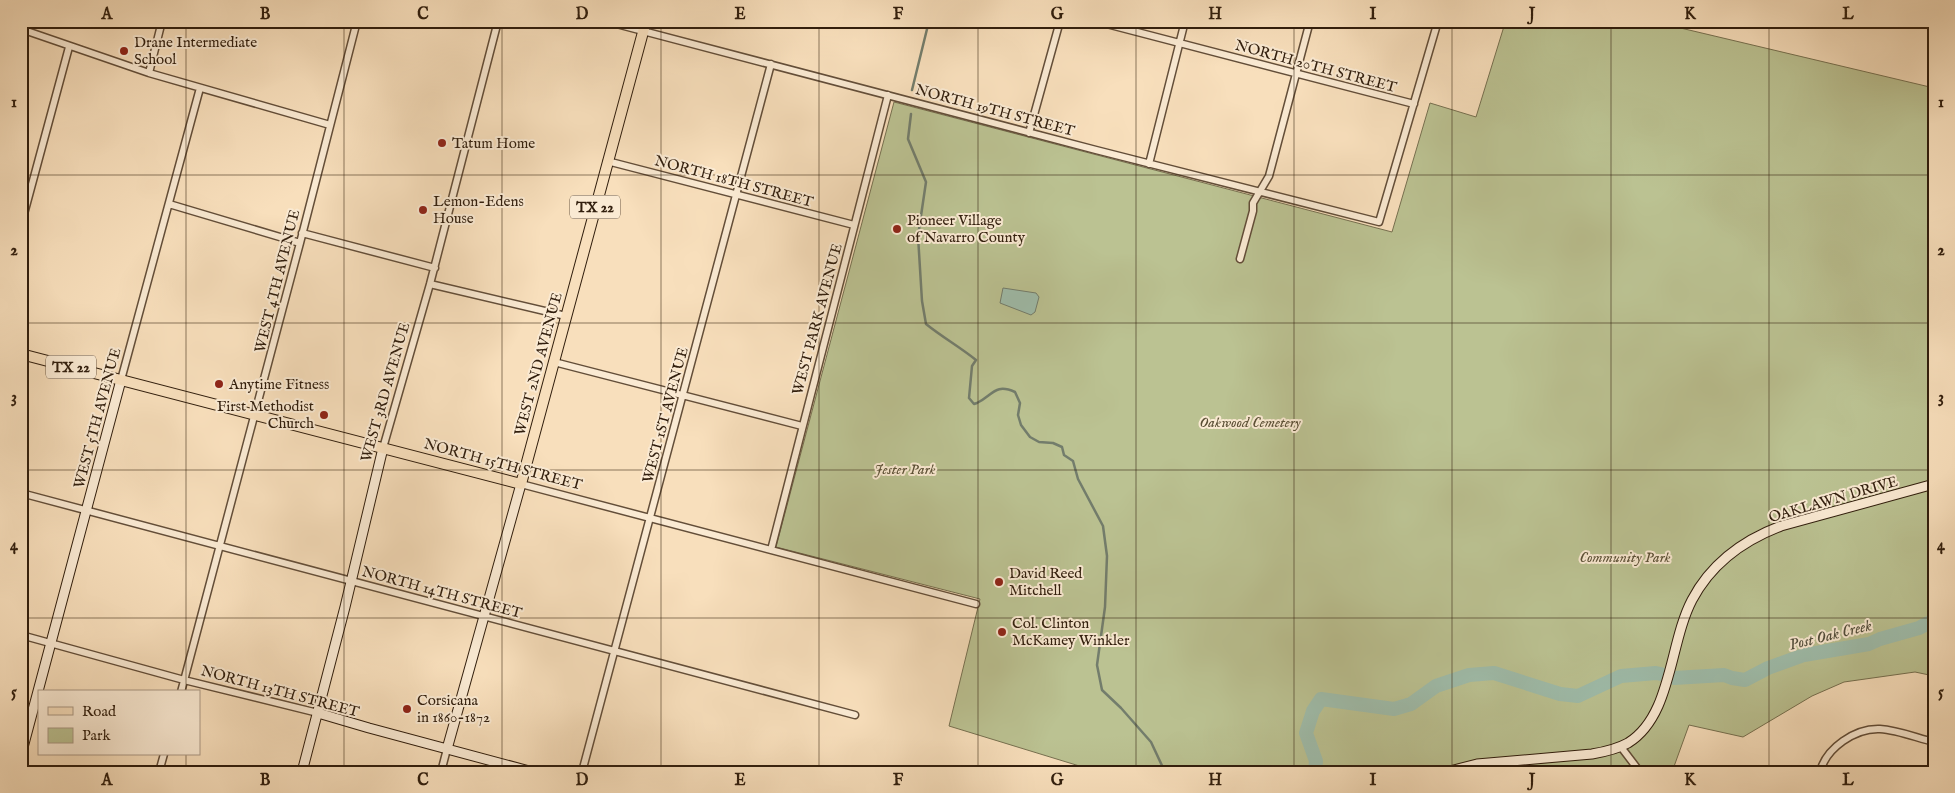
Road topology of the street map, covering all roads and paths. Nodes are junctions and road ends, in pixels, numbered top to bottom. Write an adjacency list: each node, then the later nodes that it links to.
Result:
1 (162, 21): 15 (street)
2 (357, 21): 20 (street, WEST 4TH AVENUE)
3 (498, 21): 32 (street, WEST 3RD AVENUE)
4 (604, 21): 10 (street, NORTH 19TH STREET)
5 (1060, 21): 21 (street)
6 (1095, 21): 12 (street, NORTH 20TH STREET)
7 (1185, 21): 12 (street)
8 (1310, 21): 16 (street)
9 (1438, 21): 19 (street)
10 (644, 26): 14 (street, NORTH 19TH STREET); 22 (main road, WEST 2ND AVENUE / TX 22)
11 (21, 29): 13 (street)
12 (1179, 43): 16 (street, NORTH 20TH STREET); 23 (street)
13 (69, 47): 15 (street); 27 (street)
14 (771, 64): 18 (street, NORTH 19TH STREET); 25 (street, WEST 1ST AVENUE)
15 (149, 73): 17 (street)
16 (1295, 73): 19 (street, NORTH 20TH STREET); 24 (street)
17 (200, 88): 20 (street); 26 (street, WEST 5TH AVENUE)
18 (888, 95): 21 (street, NORTH 19TH STREET); 28 (street, WEST PARK AVENUE)
19 (1414, 104): 24 (street, NORTH 19TH STREET)
20 (330, 125): 29 (street, WEST 4TH AVENUE)
21 (1029, 133): 23 (street, NORTH 19TH STREET)
22 (608, 160): 25 (street, NORTH 18TH STREET); 34 (main road, WEST 2ND AVENUE / TX 22)
23 (1149, 164): 24 (street, NORTH 19TH STREET)
24 (1259, 192): 31 (street)
25 (736, 194): 28 (street, NORTH 18TH STREET); 38 (street, WEST 1ST AVENUE)
26 (169, 204): 30 (street); 37 (street, WEST 5TH AVENUE)
27 (21, 225)
28 (854, 225): 40 (street, WEST PARK AVENUE)
29 (302, 233): 30 (street, WEST 4TH AVENUE); 32 (street)
30 (300, 243): 39 (street, WEST 4TH AVENUE)
31 (1240, 259)
32 (434, 268): 33 (street, WEST 3RD AVENUE)
33 (430, 284): 34 (street); 41 (street, WEST 3RD AVENUE)
34 (566, 316): 36 (main road, WEST 2ND AVENUE / TX 22)
35 (21, 354): 37 (main road, NORTH 15TH STREET / TX 22)
36 (554, 362): 38 (street); 42 (main road, WEST 2ND AVENUE / TX 22)
37 (121, 380): 39 (main road, NORTH 15TH STREET / TX 22); 45 (street, WEST 5TH AVENUE)
38 (683, 395): 40 (street); 46 (street, WEST 1ST AVENUE)
39 (255, 415): 41 (main road, NORTH 15TH STREET / TX 22); 47 (street, WEST 4TH AVENUE)
40 (802, 426): 48 (street, WEST PARK AVENUE)
41 (383, 448): 42 (main road, NORTH 15TH STREET / TX 22); 49 (street, WEST 3RD AVENUE)
42 (520, 484): 46 (street, NORTH 15TH STREET); 51 (street, WEST 2ND AVENUE)
43 (1934, 484): 62 (street, OAKLAWN DRIVE)
44 (21, 493): 45 (street, NORTH 14TH STREET)
45 (87, 510): 47 (street, NORTH 14TH STREET); 53 (street, WEST 5TH AVENUE)
46 (650, 518): 48 (street, NORTH 15TH STREET); 54 (street, WEST 1ST AVENUE)
47 (220, 546): 49 (street, NORTH 14TH STREET); 55 (street, WEST 4TH AVENUE)
48 (770, 550): 50 (street, NORTH 15TH STREET)
49 (351, 581): 51 (street, NORTH 14TH STREET); 59 (street, WEST 3RD AVENUE)
50 (976, 604)
51 (484, 616): 54 (street, NORTH 14TH STREET); 63 (street, WEST 2ND AVENUE)
52 (21, 635): 53 (street, NORTH 13TH STREET)
53 (52, 643): 55 (street, NORTH 13TH STREET); 56 (street, WEST 5TH AVENUE)
54 (614, 651): 60 (street, NORTH 14TH STREET); 70 (street, WEST 1ST AVENUE)
55 (184, 680): 57 (street, WEST 4TH AVENUE); 59 (street, NORTH 13TH STREET)
56 (39, 690)
57 (182, 690)
58 (38, 694): 64 (street, WEST 5TH AVENUE)
59 (318, 713): 63 (street, NORTH 13TH STREET); 67 (street, WEST 3RD AVENUE)
60 (855, 715)
61 (1934, 742): 73 (street)
62 (1620, 747): 71 (street, OAKLAWN DRIVE); 72 (street)
63 (447, 749): 68 (street, WEST 2ND AVENUE); 69 (street, NORTH 13TH STREET)
64 (21, 755)
65 (163, 756): 66 (street)
66 (159, 772)
67 (302, 772)
68 (441, 772)
69 (533, 772)
70 (582, 772)
71 (1446, 772)
72 (1640, 772)
73 (1820, 772)

